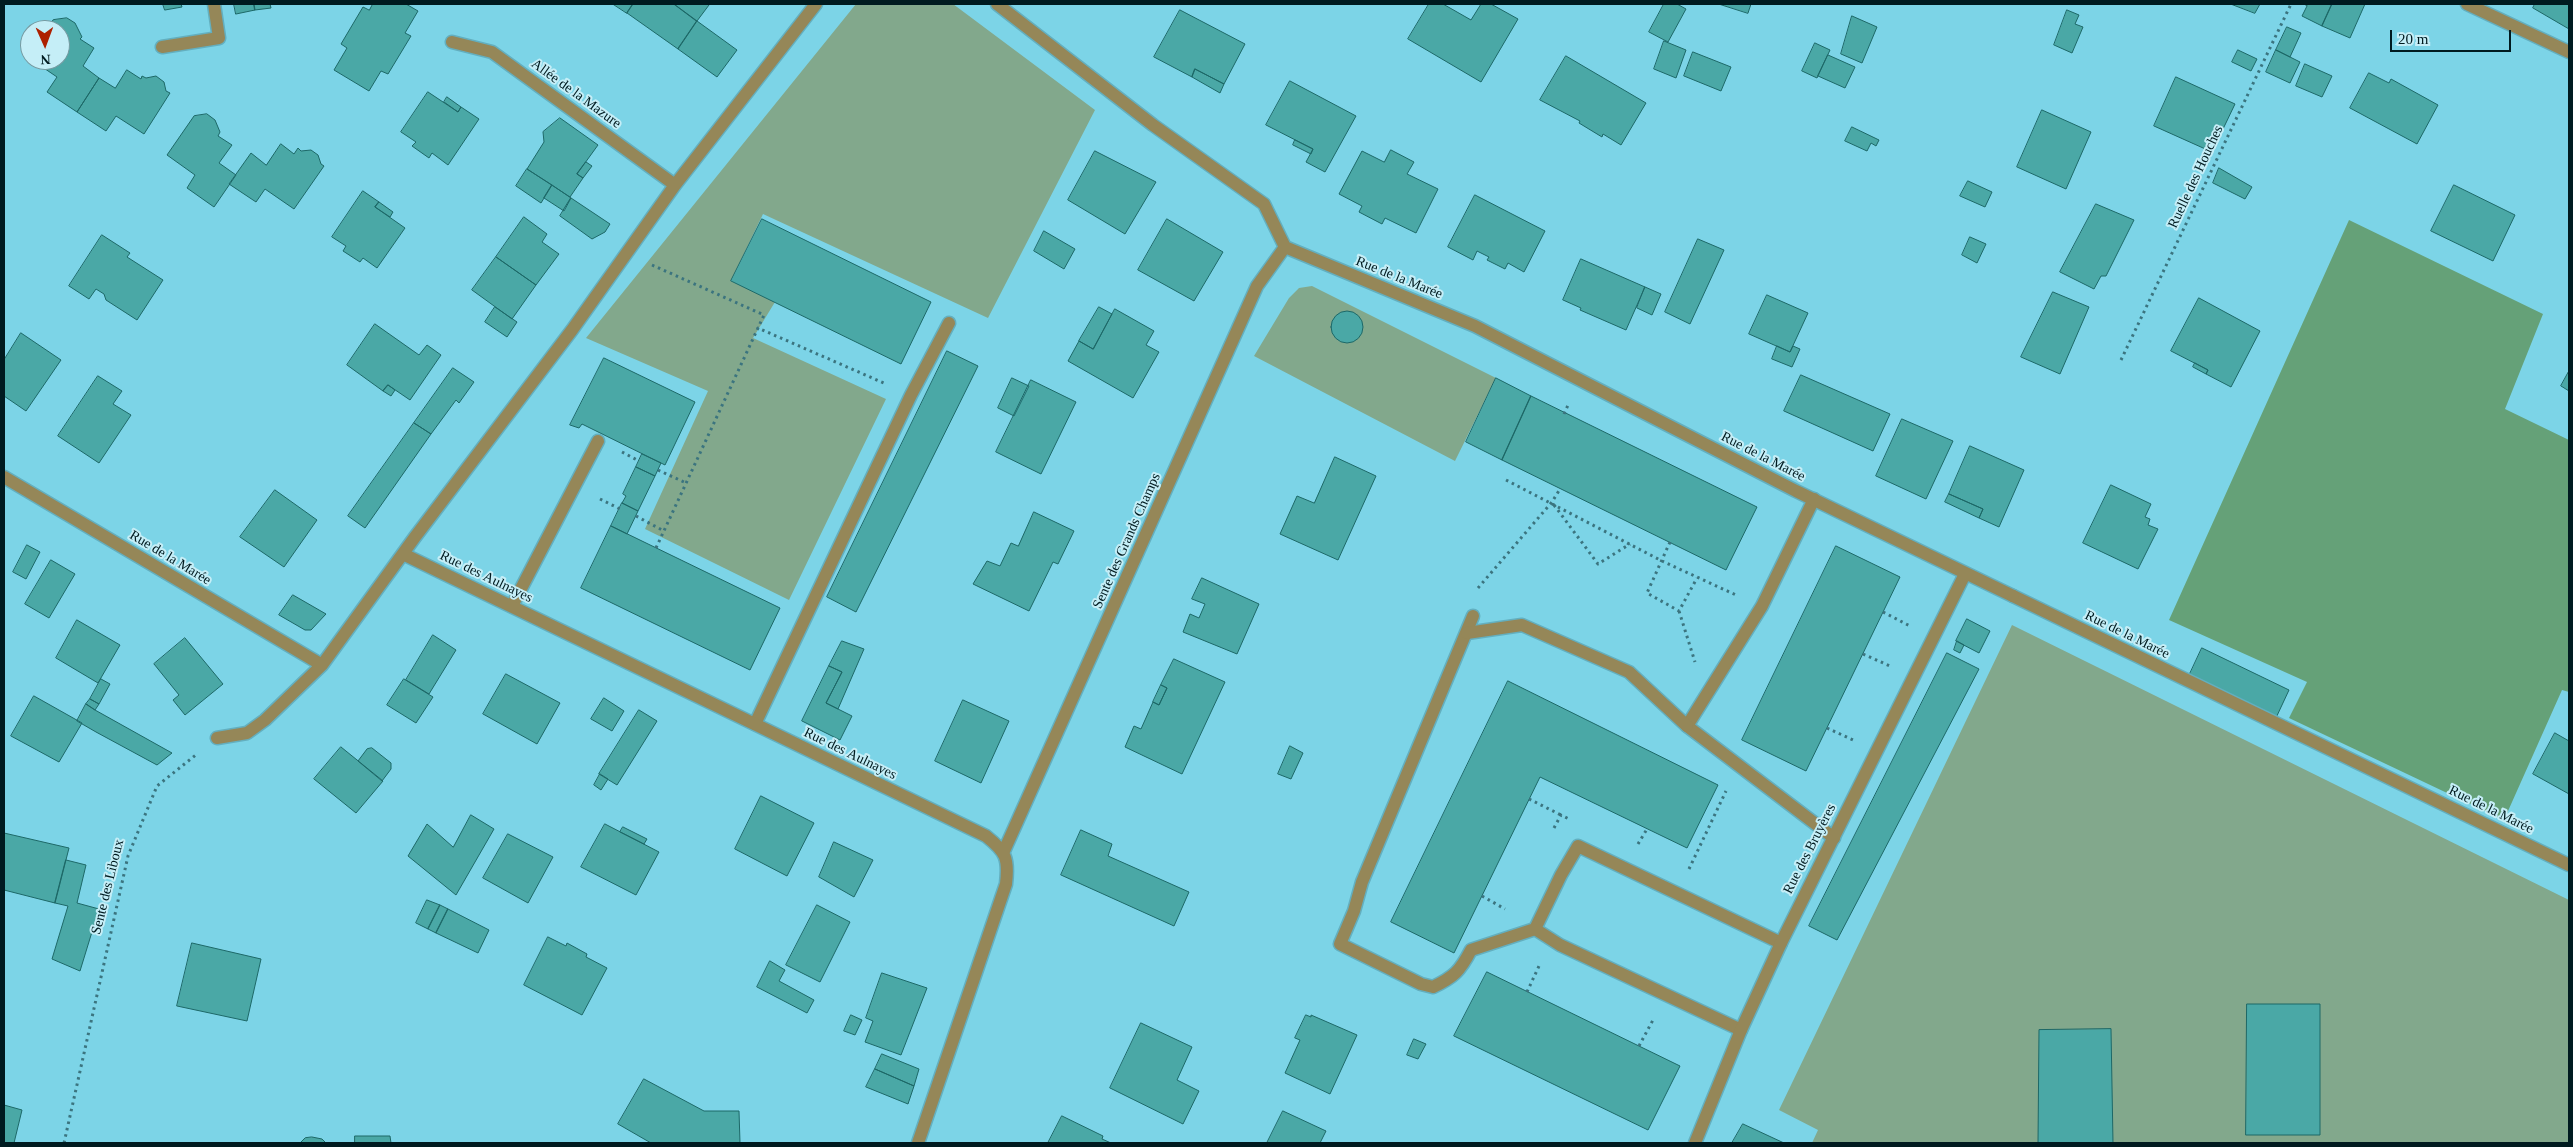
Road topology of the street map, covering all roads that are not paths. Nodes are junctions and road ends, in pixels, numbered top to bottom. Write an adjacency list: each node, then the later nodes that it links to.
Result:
1 (214, 4): 6 (street)
2 (816, 4): 8 (street)
3 (997, 4): 9 (street)
4 (2467, 4): 7 (street)
5 (452, 42): 8 (street, Allée de la Mazure)
6 (162, 47)
7 (2569, 52)
8 (675, 185): 14 (street)
9 (1285, 247): 13 (street, Rue de la Marée); 24 (street, Sente des Grands Champs)
10 (949, 322): 20 (street)
11 (598, 441): 16 (street)
12 (4, 477): 19 (street, Rue de la Marée)
13 (1814, 499): 15 (street, Rue de la Marée); 21 (street)
14 (403, 554): 16 (street, Rue des Aulnayes); 19 (street)
15 (1965, 574): 23 (street, Rue des Bruyères); 25 (street, Rue de la Marée)
16 (512, 606): 20 (street, Rue des Aulnayes)
17 (1474, 616): 18 (street)
18 (1466, 633): 21 (street); 26 (street)
19 (322, 665): 22 (street)
20 (755, 724): 24 (street, Rue des Aulnayes)
21 (1688, 726): 23 (street)
22 (217, 738)
23 (1834, 838): 27 (street, Rue des Bruyères)
24 (1004, 851): 29 (street)
25 (2569, 865)
26 (1534, 929): 27 (street); 28 (street)
27 (1781, 943): 28 (street, Rue des Bruyères)
28 (1741, 1030): 30 (street, Rue des Bruyères)
29 (918, 1143)
30 (1695, 1143)

